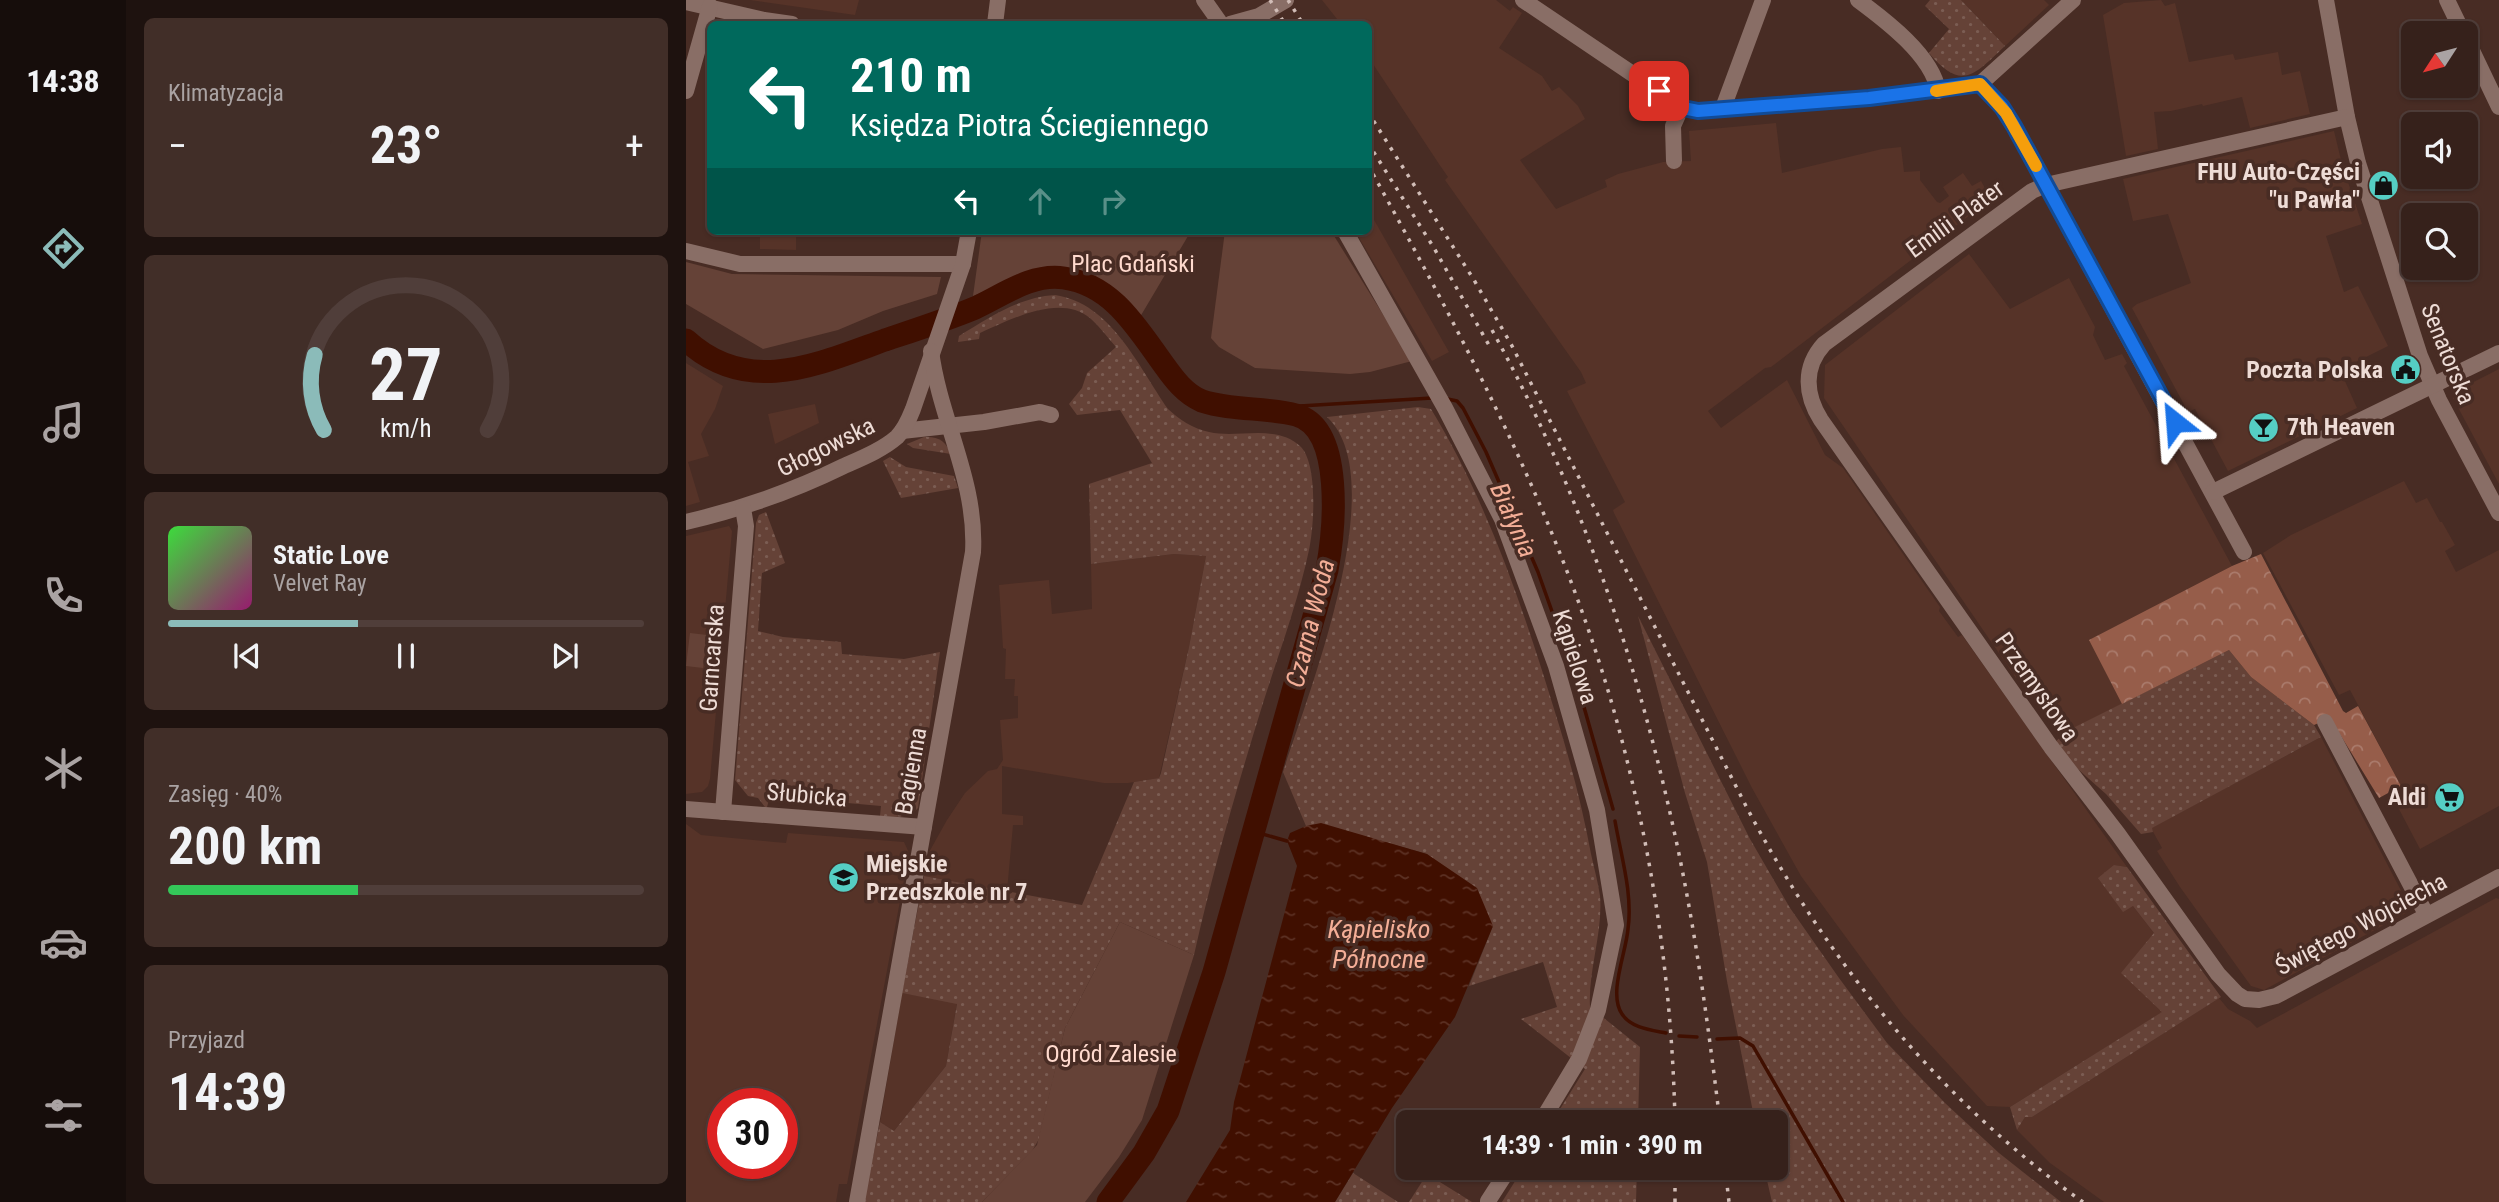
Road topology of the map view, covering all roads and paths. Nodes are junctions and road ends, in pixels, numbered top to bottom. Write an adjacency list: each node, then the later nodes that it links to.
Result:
1 (998, 0): 13 (street)
2 (1204, 0): 14 (street)
3 (1286, 0): 15 (street)
4 (1523, 0): 21 (street)
5 (1763, 0): 23 (street)
6 (1858, 0): 20 (street)
7 (2073, 0): 18 (street)
8 (2326, 0): 24 (street, Senatorska)
9 (2447, 0): 16 (street)
10 (686, 2): 11 (street)
11 (706, 3): 12 (street); 19 (street)
12 (771, 21)
13 (995, 21)
14 (1219, 21)
15 (1241, 21)
16 (2457, 21)
17 (2478, 63): 22 (street)
18 (1980, 84): 20 (street); 26 (street)
19 (686, 91)
20 (1938, 91): 23 (street)
21 (1682, 107): 23 (street); 25 (street)
22 (2499, 107)
23 (1723, 108)
24 (2347, 117): 26 (street, Emilii Plater); 33 (street, Senatorska)
25 (1674, 162)
26 (2046, 185): 34 (street, Emilii Plater); 38 (street)
27 (968, 235): 30 (street, Głogowska)
28 (1347, 235): 50 (street, Kąpielowa)
29 (686, 251): 30 (street)
30 (962, 264): 31 (street, Głogowska)
31 (932, 349): 36 (street, Bagienna); 37 (street, Głogowska)
32 (2499, 353): 33 (street)
33 (2432, 386): 38 (street); 40 (street, Senatorska)
34 (1809, 394): 49 (street, Przemysłowa)
35 (1051, 415): 36 (street)
36 (951, 426): 37 (street); 46 (street, Bagienna)
37 (902, 431): 39 (street, Głogowska)
38 (2213, 492): 42 (street)
39 (743, 508): 41 (street, Głogowska); 45 (street, Garncarska)
40 (2499, 513)
41 (686, 522)
42 (2244, 552)
43 (2325, 722): 48 (street)
44 (686, 809): 45 (street, Słubicka)
45 (723, 811): 46 (street, Słubicka)
46 (924, 828): 53 (street, Bagienna)
47 (2499, 877): 48 (street, Świętego Wojciecha)
48 (2426, 914): 49 (street, Świętego Wojciecha)
49 (2241, 997)
50 (1548, 1110)
51 (1502, 1180): 52 (street)
52 (1488, 1201)
53 (857, 1202)

